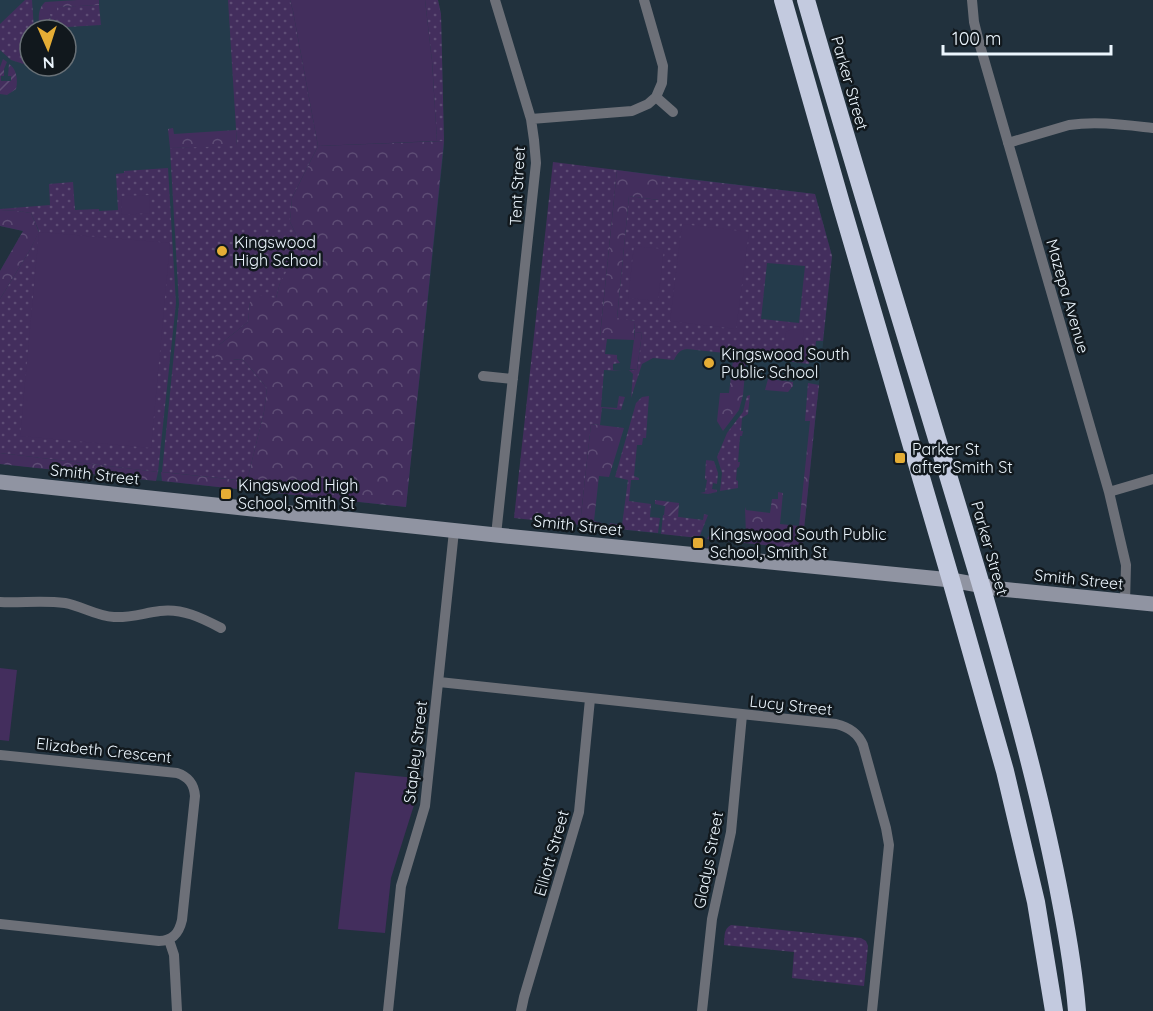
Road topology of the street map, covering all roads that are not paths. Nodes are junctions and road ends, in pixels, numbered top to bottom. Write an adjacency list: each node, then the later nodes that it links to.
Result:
1 (495, 0): 8 (street, Tent Street)
2 (644, 0): 6 (street)
3 (783, 0): 18 (highway)
4 (806, 0): 19 (highway, Parker Street)
5 (972, 0): 10 (street, Mazepa Avenue)
6 (656, 97): 7 (street); 8 (street)
7 (673, 112)
8 (531, 119): 12 (street, Tent Street)
9 (1153, 128): 10 (street)
10 (1008, 143): 15 (street, Mazepa Avenue)
11 (483, 376): 12 (street)
12 (513, 379): 17 (street, Tent Street)
13 (1153, 479): 15 (street)
14 (0, 482): 16 (street, Smith Street)
15 (1109, 492): 21 (street, Mazepa Avenue)
16 (454, 531): 17 (street, Smith Street); 24 (street, Stapley Street)
17 (496, 535): 18 (street, Smith Street)
18 (951, 580): 19 (street, Smith Street); 35 (highway)
19 (981, 585): 21 (street, Smith Street); 36 (highway, Parker Street)
20 (0, 602): 23 (street)
21 (1125, 602): 22 (street, Smith Street)
22 (1153, 604)
23 (221, 628)
24 (439, 682): 25 (street, Lucy Street); 31 (street, Stapley Street)
25 (590, 699): 26 (street, Lucy Street); 32 (street, Elliott Street)
26 (742, 715): 33 (street, Gladys Street); 34 (street, Lucy Street)
27 (0, 754): 29 (street, Elizabeth Crescent)
28 (0, 924): 29 (street)
29 (169, 940): 30 (street)
30 (177, 1011)
31 (388, 1011)
32 (521, 1011)
33 (702, 1011)
34 (872, 1011)
35 (1054, 1011)
36 (1077, 1011)

